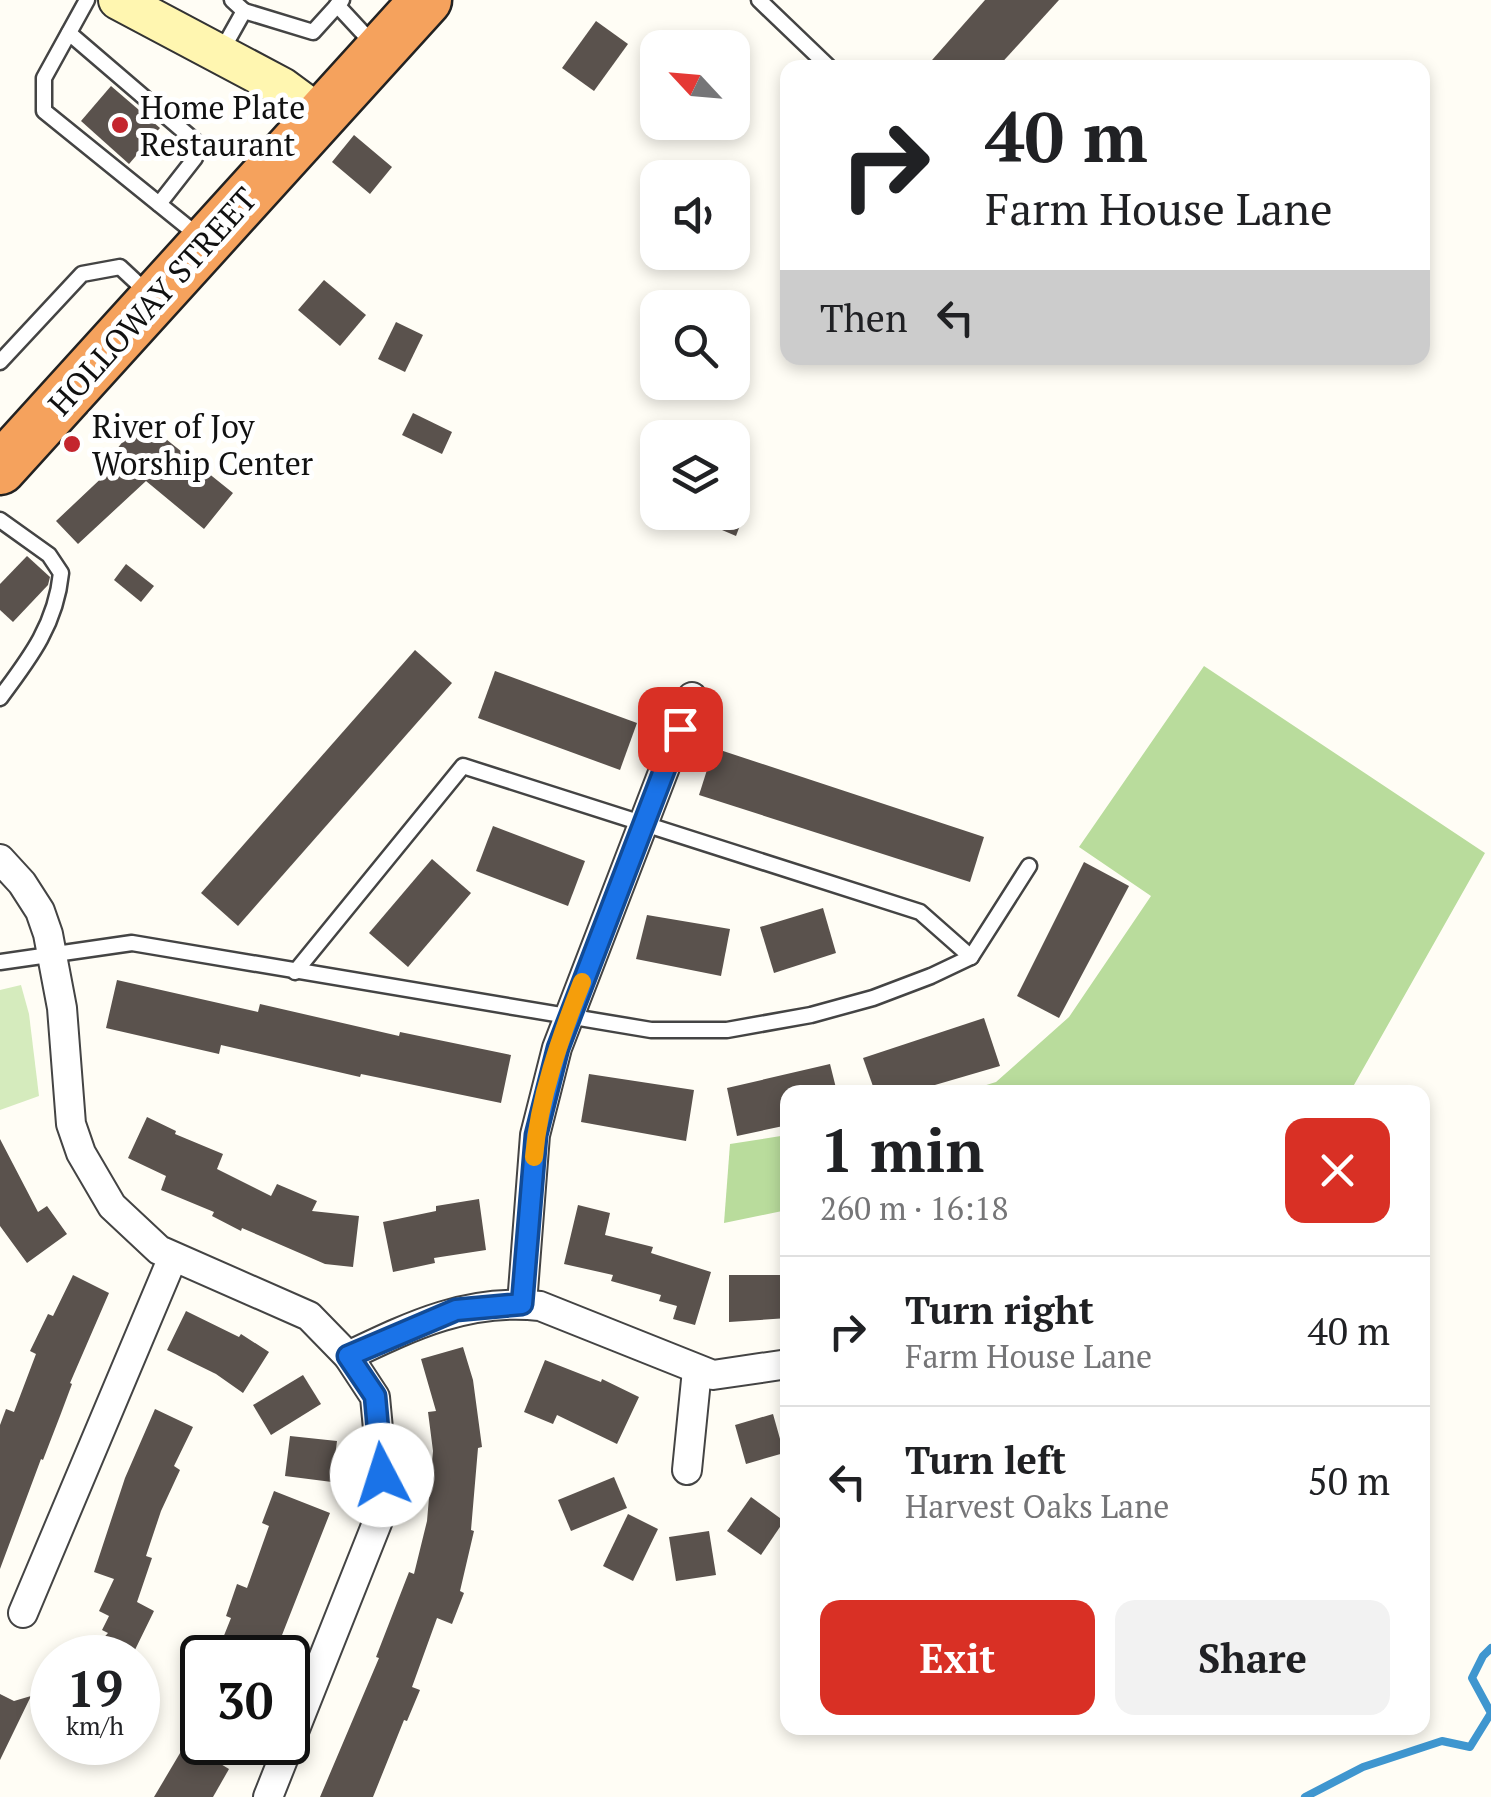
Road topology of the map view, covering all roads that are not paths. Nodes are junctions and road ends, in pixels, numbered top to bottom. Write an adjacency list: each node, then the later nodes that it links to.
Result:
1 (87, 0): 7 (lane)
2 (759, 0): 10 (lane)
3 (424, 1): 8 (highway, HOLLOWAY STREET)
4 (129, 2): 9 (street)
5 (339, 3): 6 (lane); 8 (lane)
6 (238, 5): 9 (lane)
7 (69, 33): 12 (lane); 12 (lane)
8 (379, 50): 11 (highway, HOLLOWAY STREET)
9 (220, 52): 11 (street)
10 (822, 60)
11 (320, 115): 13 (highway, HOLLOWAY STREET)
12 (158, 204): 13 (lane)
13 (206, 242): 14 (highway, HOLLOWAY STREET)
14 (154, 299): 15 (lane); 16 (highway, HOLLOWAY STREET)
15 (0, 362)
16 (9, 453)
17 (0, 520): 19 (lane)
18 (692, 697): 20 (street)
19 (0, 698)
20 (643, 825): 24 (lane); 26 (lane); 27 (street)
21 (0, 859): 23 (street)
22 (1029, 866): 24 (lane)
23 (52, 952): 25 (lane); 26 (lane); 28 (street)
24 (971, 957): 27 (lane)
25 (0, 962)
26 (295, 972): 27 (lane)
27 (569, 1016): 29 (street)
28 (172, 1258): 30 (street); 34 (street)
29 (522, 1304): 30 (street); 32 (street)
30 (348, 1356): 35 (street)
31 (780, 1365): 32 (street)
32 (697, 1370): 33 (street)
33 (687, 1470)
34 (23, 1613)
35 (268, 1797)

